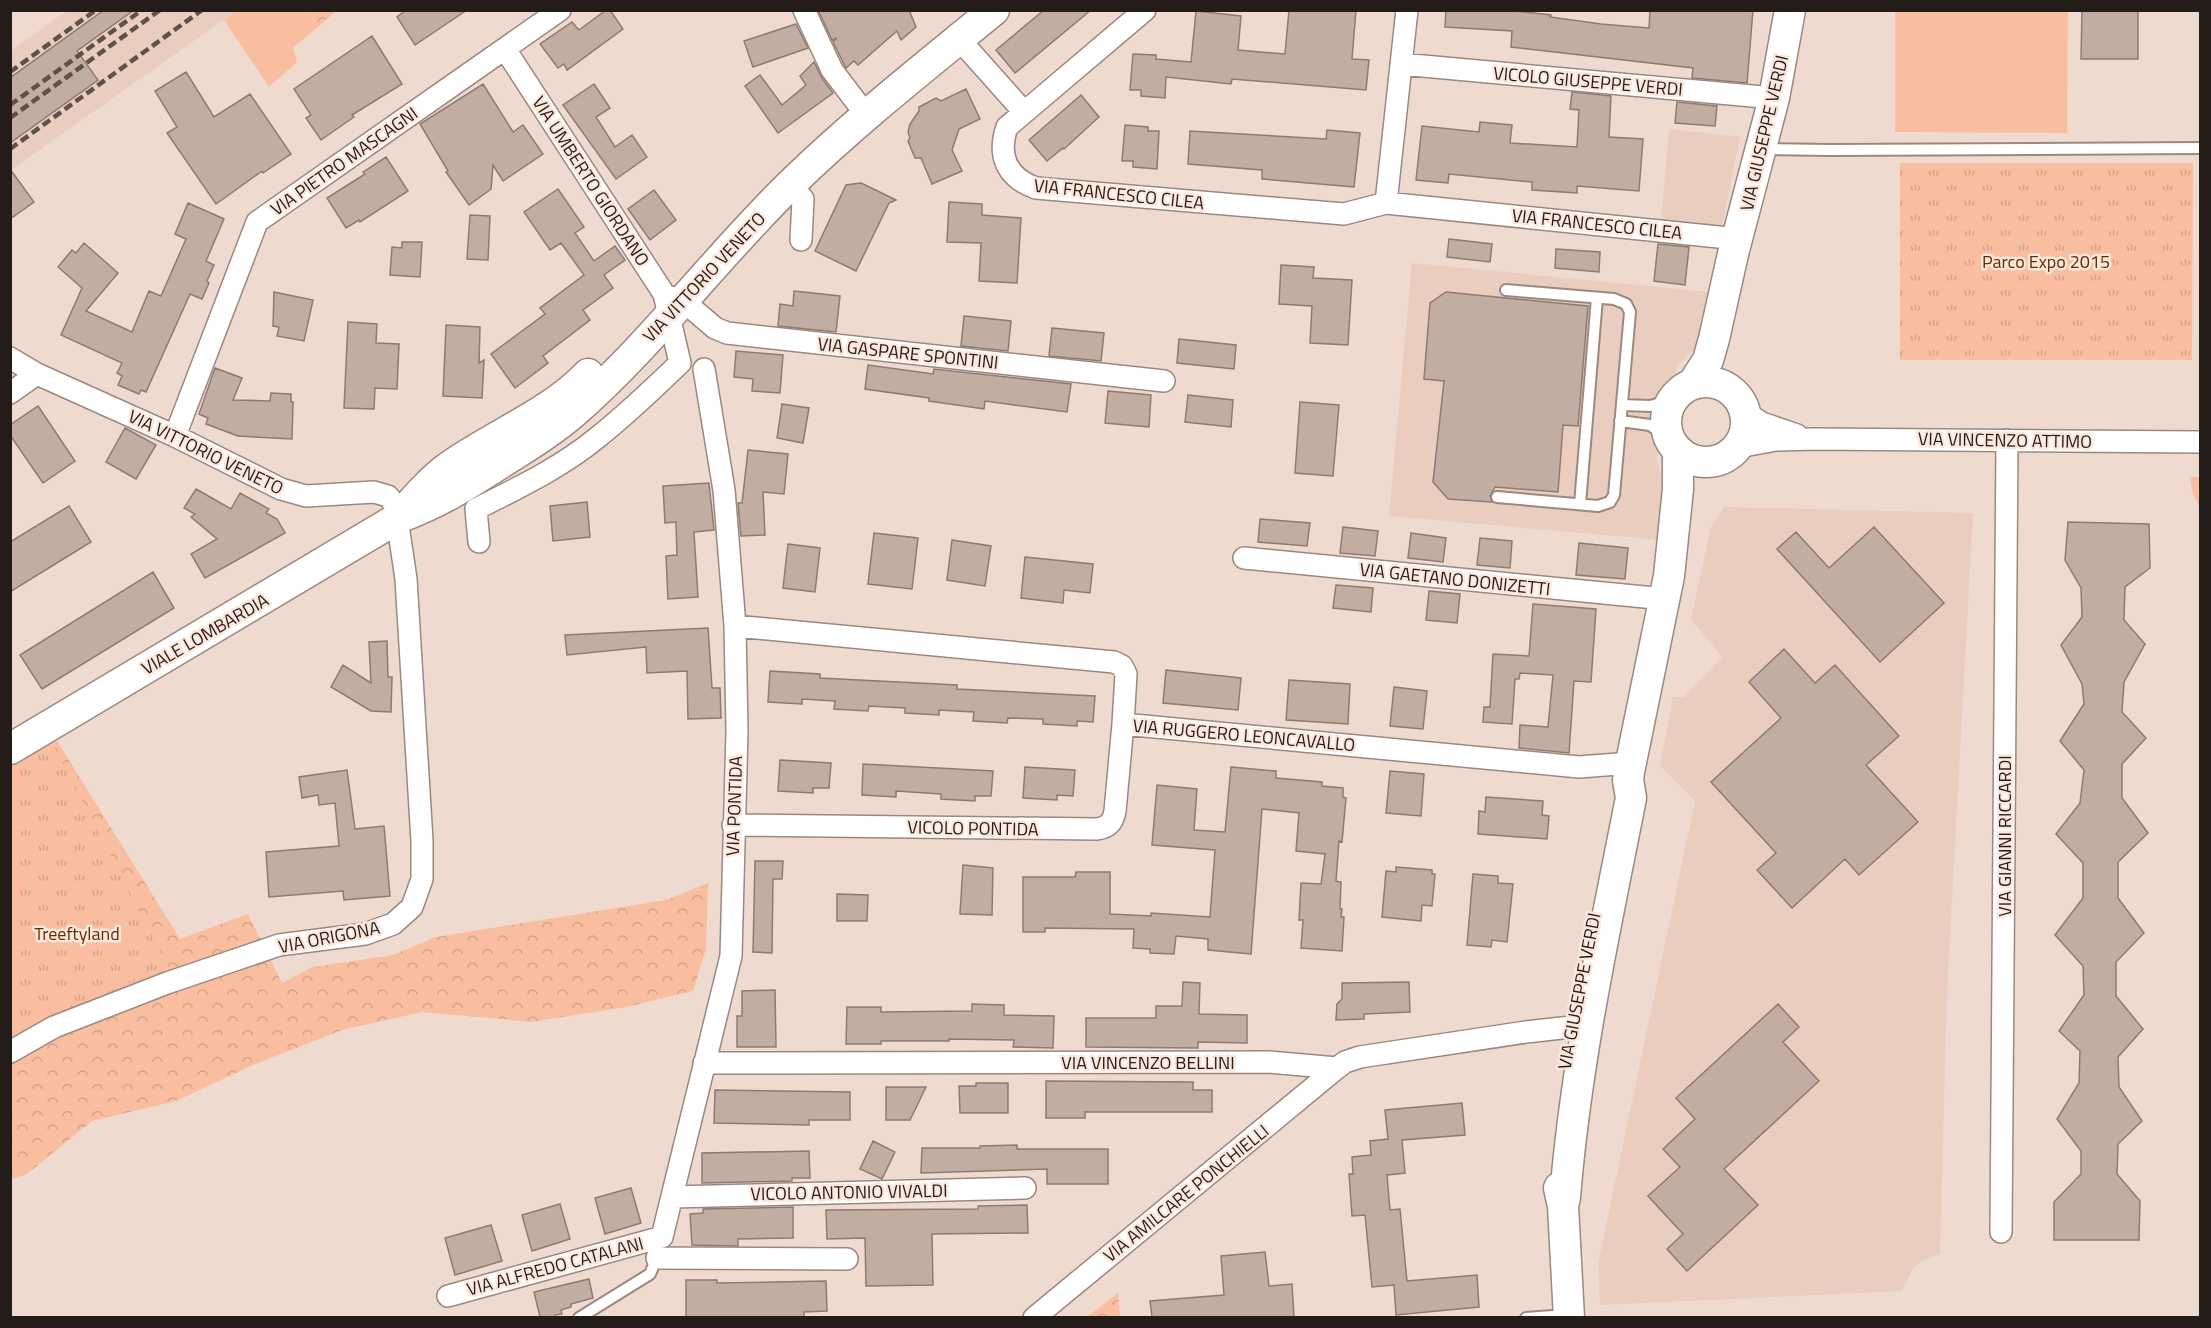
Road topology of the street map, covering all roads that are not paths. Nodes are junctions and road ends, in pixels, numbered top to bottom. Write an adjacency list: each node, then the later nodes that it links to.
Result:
1 (560, 10): 8 (street, VIA PIETRO MASCAGNI)
2 (804, 10): 11 (street)
3 (994, 10): 7 (street, VIA VITTORIO VENETO)
4 (1145, 10): 12 (street, VIA FRANCESCO CILEA)
5 (1407, 10): 9 (street)
6 (1790, 10): 10 (street, VIA GIUSEPPE VERDI)
7 (962, 25): 11 (street, VIA VITTORIO VENETO); 12 (street)
8 (505, 49): 21 (street, VIA UMBERTO GIORDANO); 32 (street, VIA PIETRO MASCAGNI)
9 (1401, 64): 10 (street, VICOLO GIUSEPPE VERDI); 16 (street)
10 (1774, 98): 14 (street, VIA GIUSEPPE VERDI)
11 (862, 109): 15 (street, VIA VITTORIO VENETO); 21 (street, VIA VITTORIO VENETO)
12 (1024, 112): 16 (street, VIA FRANCESCO CILEA)
13 (2200, 148): 14 (lane)
14 (1762, 149): 18 (street, VIA GIUSEPPE VERDI)
15 (791, 184): 17 (street); 21 (street, VIA VITTORIO VENETO)
16 (1386, 203): 18 (street, VIA FRANCESCO CILEA)
17 (801, 240)
18 (1736, 246): 26 (street, VIA GIUSEPPE VERDI); 27 (street, VIA GIUSEPPE VERDI)
19 (1506, 290): 20 (lane)
20 (1597, 298): 29 (lane); 39 (lane)
21 (671, 303): 25 (street, VIA GASPARE SPONTINI); 40 (street, VIA VITTORIO VENETO); 41 (street)
22 (10, 358): 24 (street, VIA VITTORIO VENETO)
23 (704, 369): 44 (street, VIA PONTIDA)
24 (37, 374): 28 (street); 32 (street, VIA VITTORIO VENETO)
25 (1164, 381)
26 (1727, 387): 27 (street); 30 (street)
27 (1683, 391): 29 (lane); 36 (street)
28 (10, 393)
29 (1622, 405): 31 (lane)
30 (1745, 411): 33 (street, VIA VINCENZO ATTIMO); 37 (street)
31 (1620, 421): 36 (lane); 39 (lane)
32 (175, 436): 40 (street, VIA VITTORIO VENETO)
33 (1809, 439): 34 (street, VIA VINCENZO ATTIMO); 37 (street, VIA VINCENZO ATTIMO)
34 (2007, 440): 35 (street, VIA VINCENZO ATTIMO); 55 (street, VIA GIANNI RICCARDI)
35 (2200, 442)
36 (1674, 446): 37 (street); 43 (street, VIA GIUSEPPE VERDI)
37 (1732, 452): 43 (street, VIA GIUSEPPE VERDI)
38 (1497, 497): 39 (lane)
39 (1580, 504)
40 (398, 518): 46 (street, VIALE LOMBARDIA); 50 (street, VIA ORIGONA)
41 (479, 542)
42 (1244, 558): 43 (street, VIA GAETANO DONIZETTI)
43 (1667, 588): 47 (street, VIA GIUSEPPE VERDI)
44 (735, 626): 45 (street, VIA RUGGERO LEONCAVALLO); 48 (street, VIA PONTIDA)
45 (1123, 724): 47 (street, VIA RUGGERO LEONCAVALLO); 48 (street, VICOLO PONTIDA)
46 (10, 749)
47 (1629, 771): 49 (street, VIA GIUSEPPE VERDI)
48 (734, 825): 51 (street, VIA PONTIDA)
49 (1579, 1026): 52 (street, VIA VINCENZO BELLINI); 60 (street, VIA GIUSEPPE VERDI)
50 (10, 1052)
51 (704, 1063): 52 (street, VIA VINCENZO BELLINI); 54 (street, VIA PONTIDA)
52 (1337, 1068): 62 (street, VIA AMILCARE PONCHIELLI)
53 (1025, 1188): 54 (street, VICOLO ANTONIO VIVALDI)
54 (672, 1197): 56 (street, VIA PONTIDA)
55 (2001, 1232)
56 (662, 1237): 57 (lane); 59 (street, VIA ALFREDO CATALANI)
57 (657, 1258): 58 (street); 61 (lane)
58 (847, 1259)
59 (448, 1296)
60 (1569, 1316): 63 (lane)
61 (579, 1317)
62 (1034, 1317)
63 (1526, 1317)

